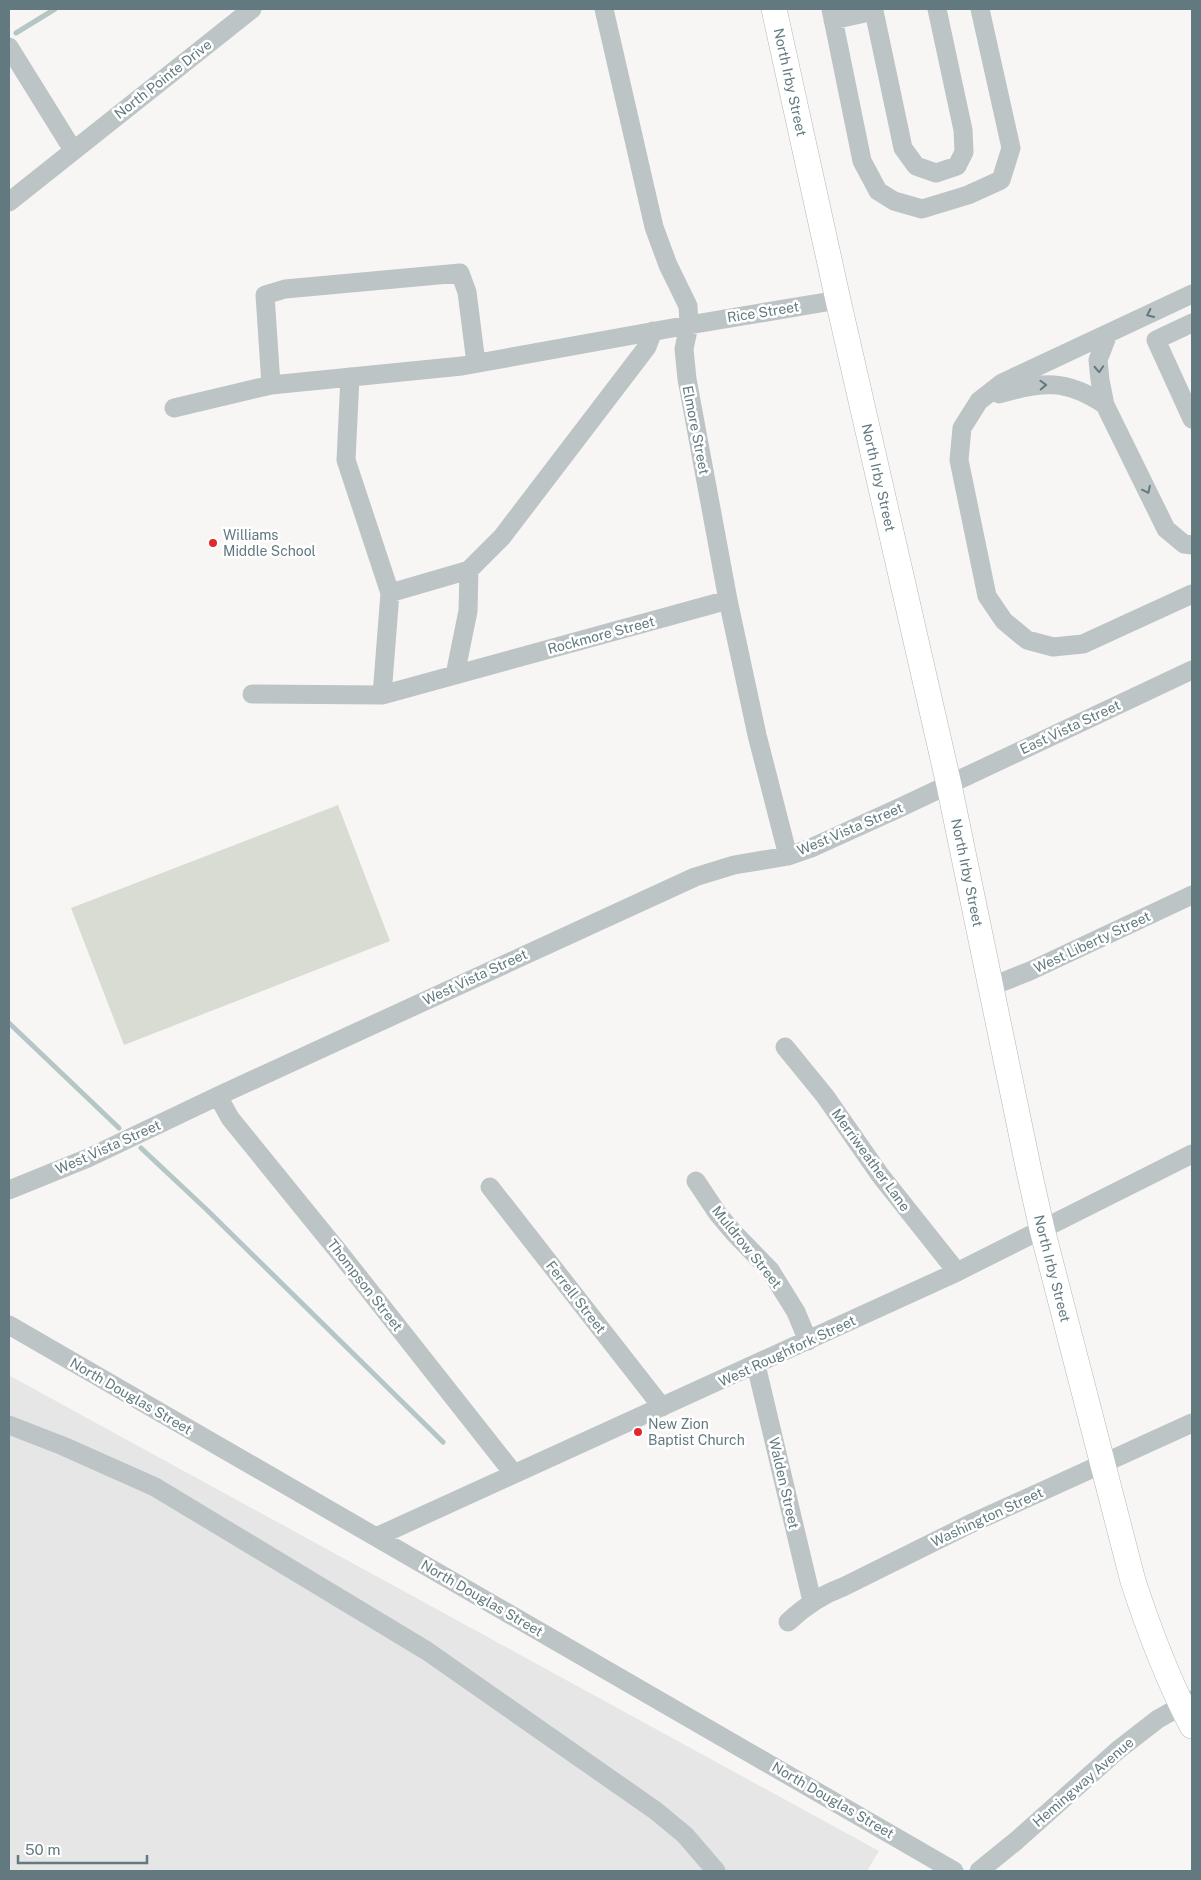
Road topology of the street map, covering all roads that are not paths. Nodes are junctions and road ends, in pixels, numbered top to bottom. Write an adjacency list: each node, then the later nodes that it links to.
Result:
1 (252, 9): 9 (street, North Pointe Drive)
2 (604, 9): 14 (street, Elmore Street)
3 (774, 9): 12 (main road, North Irby Street)
4 (937, 9): 6 (street)
5 (980, 9): 7 (street)
6 (874, 10): 7 (street)
7 (832, 14)
8 (9, 48): 9 (street)
9 (73, 150): 10 (street, North Pointe Drive)
10 (9, 202)
11 (1192, 294): 16 (street, one-way to 16)
12 (838, 300): 14 (street, Rice Street); 33 (main road, North Irby Street)
13 (1192, 323): 23 (street)
14 (689, 325): 15 (street, Rice Street); 28 (street, Elmore Street)
15 (652, 331): 17 (street, Rice Street); 25 (street)
16 (1108, 334): 20 (street); 21 (street, one-way to 21)
17 (476, 363): 18 (street, Rice Street); 19 (street)
18 (350, 377): 19 (street, Rice Street); 26 (street)
19 (271, 385): 22 (street, Rice Street)
20 (979, 401): 21 (street, one-way to 21); 27 (street)
21 (1105, 405): 24 (street, one-way to 24)
22 (174, 408)
23 (1192, 419)
24 (1192, 545)
25 (469, 570): 26 (street); 30 (street)
26 (390, 593): 32 (street)
27 (1192, 594)
28 (728, 600): 30 (street, Rockmore Street); 34 (street, Elmore Street)
29 (1192, 670): 33 (street, East Vista Street)
30 (455, 675): 32 (street, Rockmore Street)
31 (252, 694): 32 (street, Rockmore Street)
32 (382, 695)
33 (949, 785): 34 (street, West Vista Street); 36 (main road, North Irby Street)
34 (788, 856): 38 (street, West Vista Street)
35 (1192, 895): 36 (street, West Liberty Street)
36 (990, 987): 43 (main road, North Irby Street)
37 (785, 1047): 44 (street, Merriweather Lane)
38 (218, 1096): 42 (street, West Vista Street); 52 (street, Thompson Street)
39 (1192, 1154): 43 (street, West Roughfork Street)
40 (696, 1181): 46 (street, Muldrow Street)
41 (490, 1186): 48 (street, Ferrell Street)
42 (9, 1190)
43 (1042, 1229): 44 (street, West Roughfork Street); 51 (main road, North Irby Street)
44 (957, 1272): 46 (street, West Roughfork Street)
45 (9, 1325): 53 (street, North Douglas Street)
46 (808, 1341): 47 (street, West Roughfork Street)
47 (756, 1365): 48 (street, West Roughfork Street); 54 (street, Walden Street)
48 (662, 1408): 52 (street, West Roughfork Street)
49 (1192, 1423): 51 (street, Washington Street)
50 (9, 1425): 57 (street)
51 (1102, 1465): 54 (street, Washington Street); 56 (main road, North Irby Street)
52 (514, 1474): 53 (street, West Roughfork Street)
53 (376, 1537): 58 (street, North Douglas Street)
54 (812, 1601): 55 (street, Washington Street)
55 (788, 1622)
56 (1189, 1711): 59 (street, Hemingway Avenue)
57 (716, 1871)
58 (954, 1871)
59 (979, 1871)

